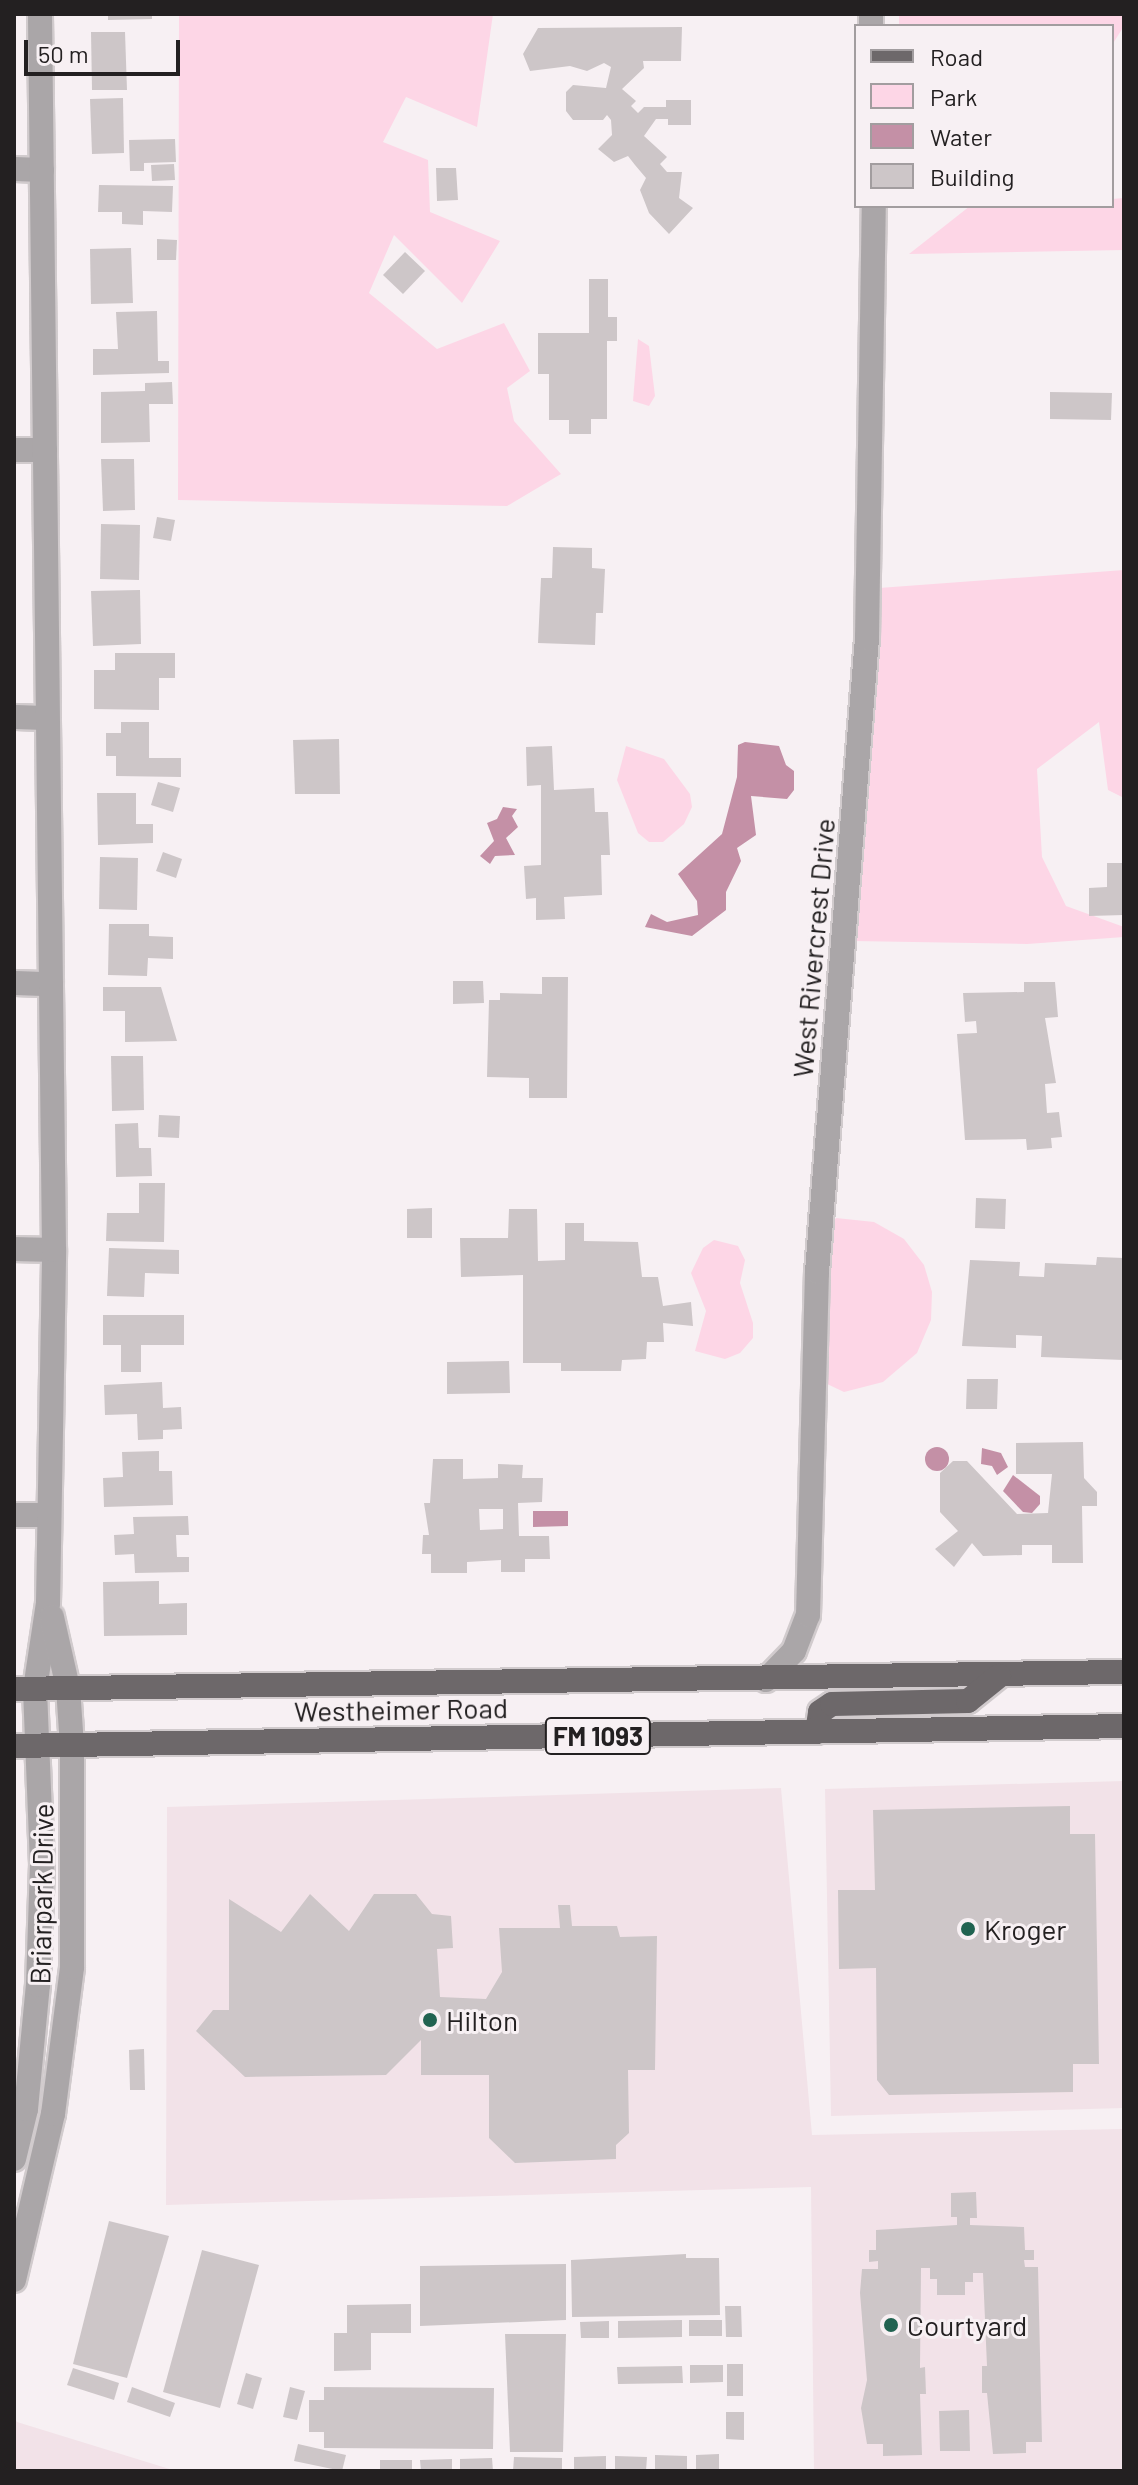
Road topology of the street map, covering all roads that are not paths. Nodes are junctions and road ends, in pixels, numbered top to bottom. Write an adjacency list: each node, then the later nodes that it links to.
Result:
1 (40, 14): 3 (street, Briarpark Drive)
2 (14, 169): 3 (street)
3 (42, 170): 6 (street, Briarpark Drive)
4 (874, 208): 18 (street, West Rivercrest Drive)
5 (14, 450): 6 (street)
6 (45, 450): 8 (street, Briarpark Drive)
7 (14, 717): 8 (street)
8 (46, 718): 10 (street, Briarpark Drive)
9 (14, 983): 10 (street)
10 (51, 984): 12 (street, Briarpark Drive)
11 (14, 1249): 12 (street)
12 (54, 1250): 14 (street, Briarpark Drive)
13 (14, 1515): 14 (street)
14 (49, 1515): 15 (street, Briarpark Drive)
15 (48, 1603): 19 (street, Briarpark Drive); 20 (street, Briarpark Drive)
16 (1124, 1672): 17 (main road, Westheimer Road / FM 1093)
17 (999, 1676): 18 (main road, Westheimer Road / FM 1093); 22 (main road)
18 (766, 1680): 19 (main road, Westheimer Road / FM 1093)
19 (68, 1688): 20 (main road, Westheimer Road / FM 1093); 24 (street, Briarpark Drive)
20 (24, 1689): 23 (street, Briarpark Drive)
21 (1124, 1726): 22 (main road, Westheimer Road / FM 1093)
22 (817, 1732): 24 (main road, Westheimer Road / FM 1093)
23 (25, 1746): 24 (main road, Westheimer Road / FM 1093); 25 (street, Briarpark Drive)
24 (72, 1746): 26 (street, Briarpark Drive)
25 (26, 2109): 26 (street); 27 (street, Briarpark Drive)
26 (53, 2114): 28 (street, Briarpark Drive)
27 (14, 2159)
28 (14, 2280)

